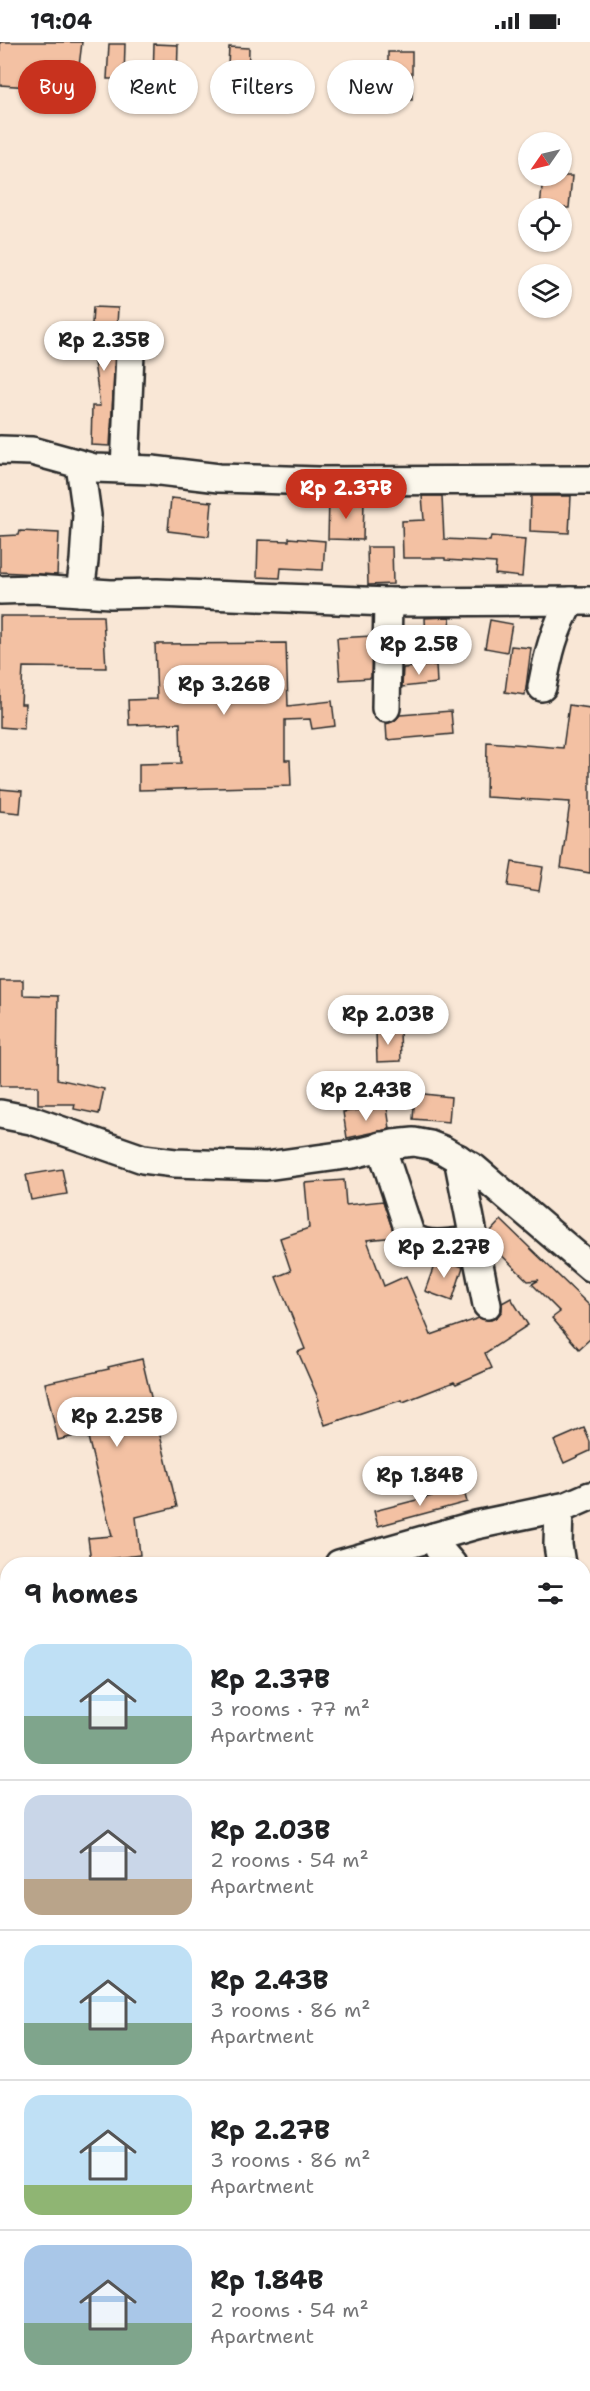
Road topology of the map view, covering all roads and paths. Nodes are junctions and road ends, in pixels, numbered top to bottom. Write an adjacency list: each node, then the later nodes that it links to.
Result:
1 (130, 353): 4 (street)
2 (0, 450): 3 (street)
3 (80, 465): 4 (street); 7 (street)
4 (125, 469): 5 (street)
5 (590, 480)
6 (0, 590): 7 (street)
7 (80, 592): 9 (street)
8 (580, 601): 9 (street); 10 (street)
9 (388, 602): 11 (street)
10 (542, 687)
11 (386, 708)
12 (0, 1114): 13 (street)
13 (381, 1146): 14 (street); 15 (street)
14 (458, 1158): 15 (street); 16 (street)
15 (475, 1240): 17 (street)
16 (590, 1267)
17 (487, 1305)
18 (590, 1496): 19 (street)
19 (560, 1508): 20 (street); 23 (street)
20 (434, 1537): 21 (street); 22 (street)
21 (361, 1557)
22 (446, 1557)
23 (560, 1557)

